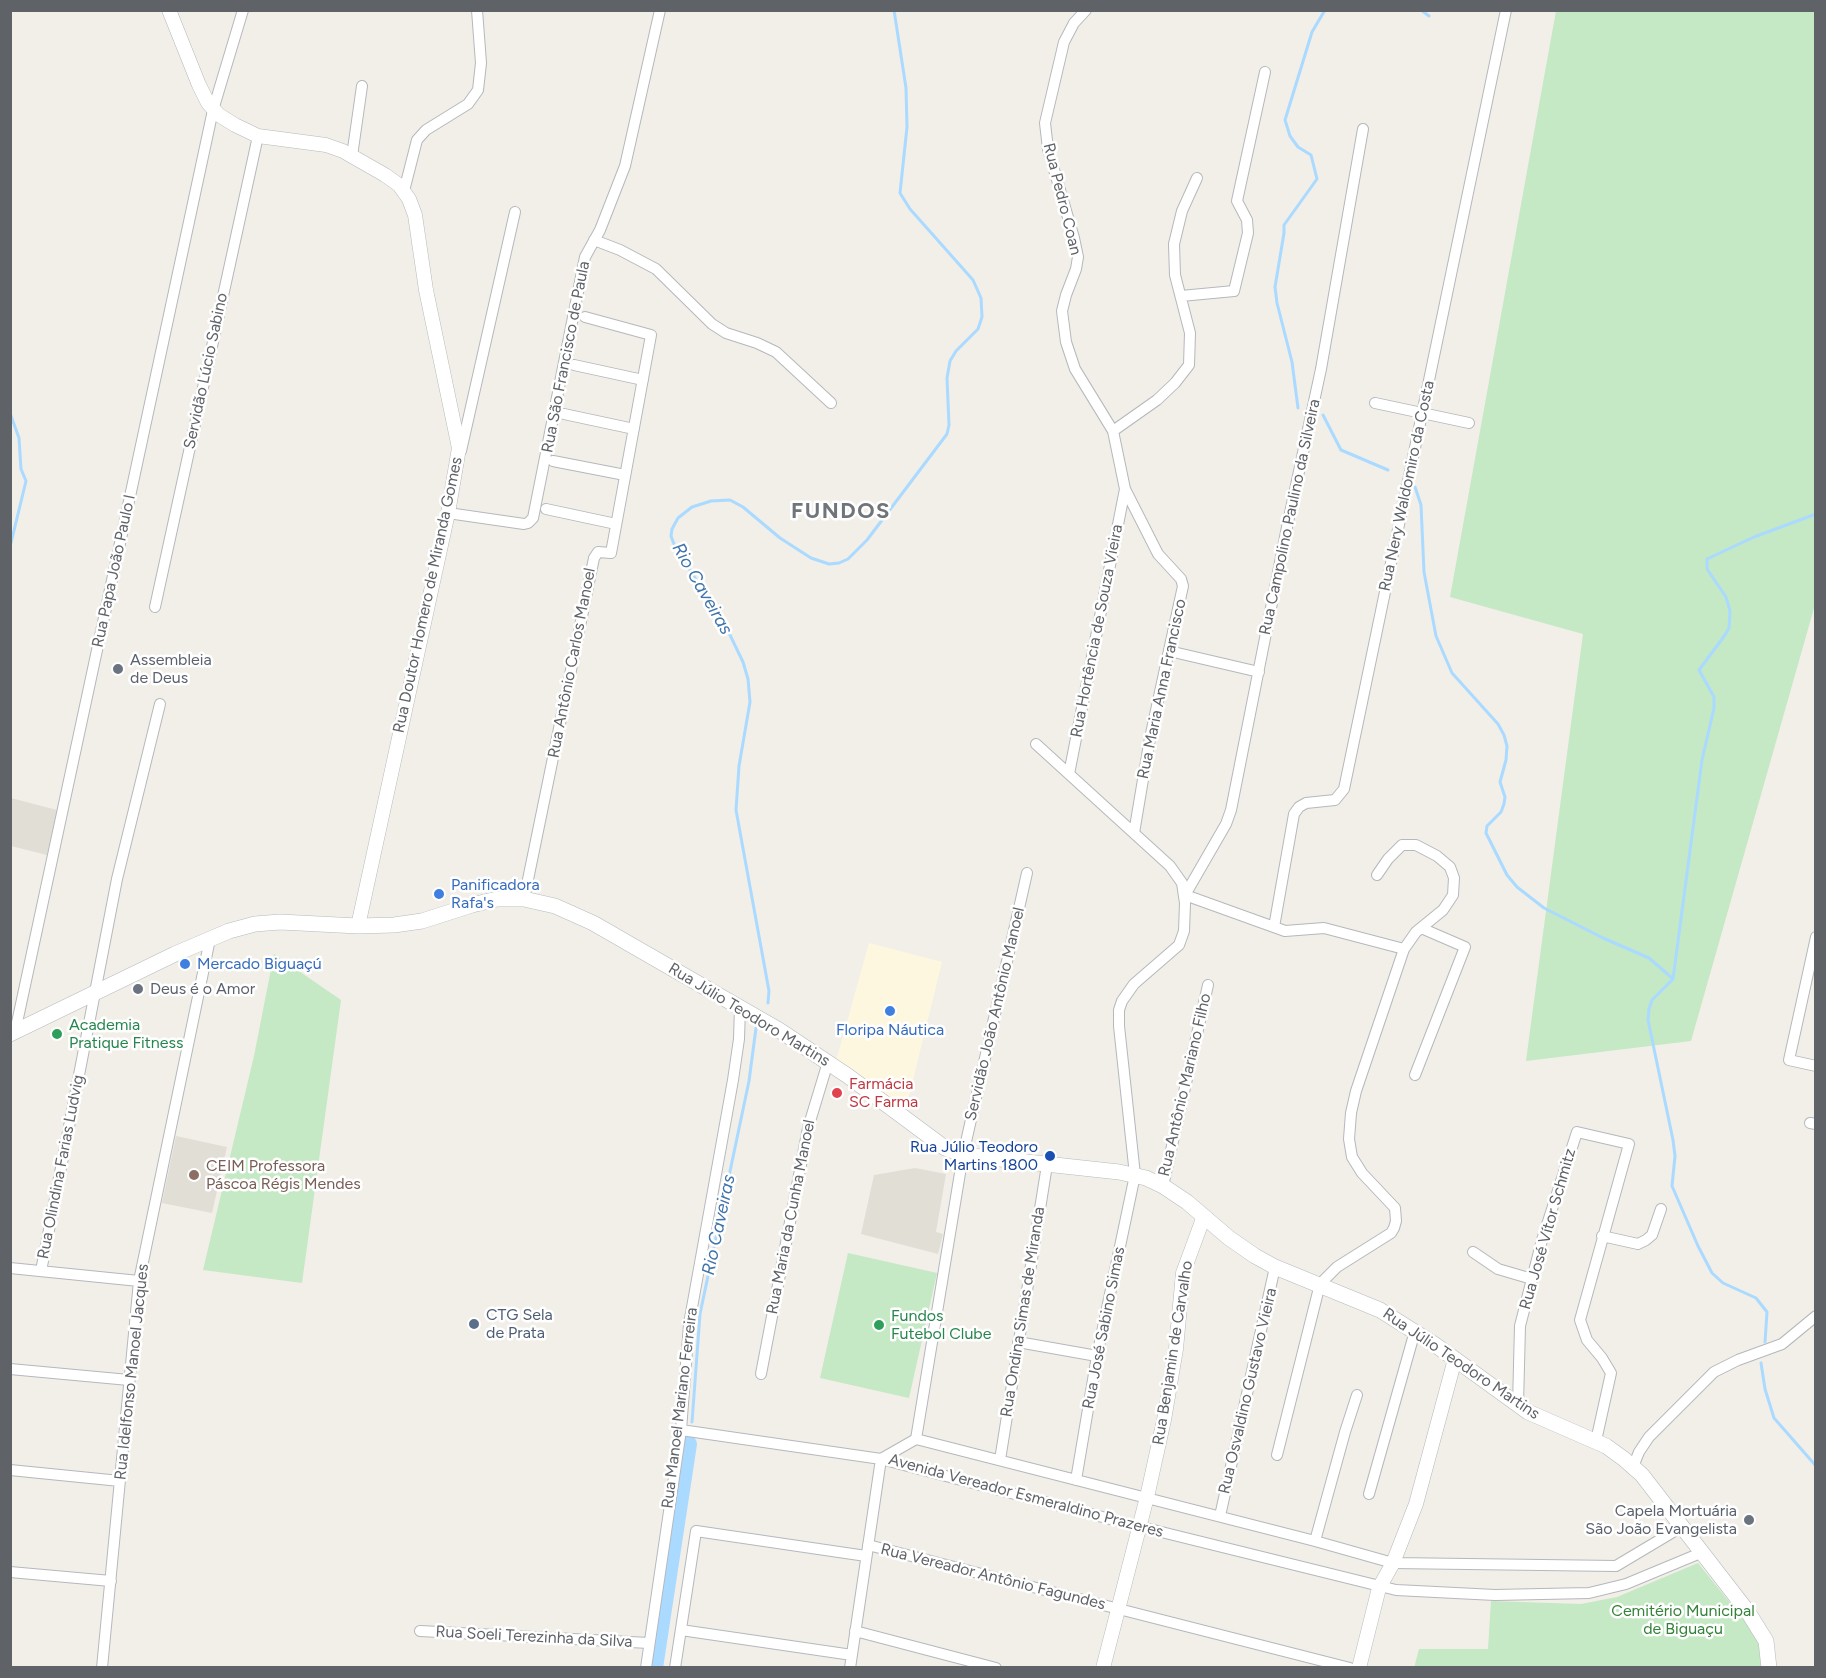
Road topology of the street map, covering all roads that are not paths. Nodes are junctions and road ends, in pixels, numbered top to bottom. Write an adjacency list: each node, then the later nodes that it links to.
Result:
1 (169, 10): 9 (street, Rua Doutor Homero de Miranda Gomes)
2 (243, 10): 9 (street, Rua Papa João Paulo I)
3 (477, 10): 14 (street)
4 (660, 10): 16 (street, Rua São Francisco de Paula)
5 (1086, 10): 27 (street, Rua Pedro Coan)
6 (1506, 10): 23 (street, Rua Nery Waldomiro da Costa)
7 (1264, 72): 17 (street)
8 (362, 86): 12 (street)
9 (213, 110): 11 (street, Rua Doutor Homero de Miranda Gomes); 55 (street, Rua Papa João Paulo I)
10 (1363, 129): 37 (street, Rua Campolino Paulino da Silveira)
11 (258, 136): 12 (street, Rua Doutor Homero de Miranda Gomes); 35 (street, Servidão Lúcio Sabino)
12 (352, 156): 14 (street, Rua Doutor Homero de Miranda Gomes)
13 (1197, 178): 17 (street)
14 (404, 191): 29 (street, Rua Doutor Homero de Miranda Gomes)
15 (515, 212): 29 (street)
16 (594, 240): 21 (street); 33 (street, Rua São Francisco de Paula)
17 (1181, 296): 27 (street)
18 (585, 317): 20 (street, Rua Antônio Carlos Manoel)
19 (574, 365): 20 (street)
20 (643, 380): 26 (street, Rua Antônio Carlos Manoel)
21 (831, 402)
22 (1375, 403): 23 (street)
23 (1422, 413): 25 (street); 47 (street, Rua Nery Waldomiro da Costa)
24 (564, 414): 26 (street)
25 (1469, 423)
26 (634, 429): 30 (street, Rua Antônio Carlos Manoel)
27 (1113, 431): 31 (street, Rua Pedro Coan)
28 (553, 461): 30 (street)
29 (457, 463): 33 (street, Rua Doutor Homero de Miranda Gomes)
30 (625, 476): 34 (street, Rua Antônio Carlos Manoel)
31 (1125, 489): 36 (street, Rua Maria Anna Francisco); 40 (street, Rua Hortência de Souza Vieira)
32 (546, 509): 34 (street)
33 (448, 513): 46 (street, Rua Doutor Homero de Miranda Gomes)
34 (616, 524): 45 (street, Rua Antônio Carlos Manoel)
35 (155, 607)
36 (1169, 651): 37 (street); 41 (street, Rua Maria Anna Francisco)
37 (1259, 672): 44 (street, Rua Campolino Paulino da Silveira)
38 (160, 704): 53 (street, Rua Olindina Farias Ludvig)
39 (1036, 744): 40 (street)
40 (1069, 774): 41 (street)
41 (1134, 833): 44 (street)
42 (1027, 873): 59 (street, Servidão João Antônio Manoel)
43 (1377, 875): 48 (street)
44 (1185, 895): 47 (street); 61 (street, Rua José Sabino Simas)
45 (524, 899): 46 (main road, Rua Júlio Teodoro Martins); 54 (main road, Rua Júlio Teodoro Martins)
46 (358, 926): 50 (main road, Rua Júlio Teodoro Martins)
47 (1274, 927): 51 (street)
48 (1421, 928): 51 (street); 58 (street)
49 (1815, 936): 57 (street)
50 (210, 939): 53 (main road, Rua Júlio Teodoro Martins); 71 (street, Rua Idelfonso Manoel Jacques)
51 (1404, 949): 72 (street)
52 (1208, 984): 62 (street, Rua Antônio Mariano Filho)
53 (95, 993): 55 (main road, Rua Júlio Teodoro Martins); 69 (street, Rua Olindina Farias Ludvig)
54 (740, 1007): 56 (main road, Rua Júlio Teodoro Martins); 83 (street, Rua Manoel Mariano Ferreira)
55 (13, 1033)
56 (828, 1062): 59 (main road, Rua Júlio Teodoro Martins); 79 (street, Rua Maria da Cunha Manoel)
57 (1815, 1066)
58 (1415, 1075)
59 (963, 1155): 60 (main road, Rua Júlio Teodoro Martins); 84 (street, Servidão João Antônio Manoel)
60 (1047, 1165): 61 (main road, Rua Júlio Teodoro Martins); 75 (street, Rua Ondina Simas de Miranda)
61 (1135, 1175): 62 (main road, Rua Júlio Teodoro Martins); 76 (street, Rua José Sabino Simas)
62 (1163, 1186): 64 (main road, Rua Júlio Teodoro Martins)
63 (1661, 1209): 65 (street)
64 (1204, 1216): 67 (main road, Rua Júlio Teodoro Martins); 94 (street, Rua Benjamin de Carvalho)
65 (1602, 1236): 70 (street, Rua José Vítor Schmitz); 85 (street, Rua José Vítor Schmitz)
66 (1473, 1252): 70 (street)
67 (1275, 1267): 72 (main road, Rua Júlio Teodoro Martins); 95 (street, Rua Osvaldino Gustavo Vieira)
68 (10, 1268): 69 (street)
69 (41, 1271): 71 (street)
70 (1532, 1279): 82 (street, Rua José Vítor Schmitz)
71 (139, 1281): 80 (street, Rua Idelfonso Manoel Jacques)
72 (1320, 1284): 74 (main road, Rua Júlio Teodoro Martins); 86 (street)
73 (1815, 1316): 89 (street)
74 (1415, 1331): 77 (main road, Rua Júlio Teodoro Martins); 93 (street)
75 (1018, 1342): 76 (street); 88 (street, Rua Ondina Simas de Miranda)
76 (1097, 1356): 91 (street, Rua José Sabino Simas)
77 (1455, 1359): 82 (main road, Rua Júlio Teodoro Martins); 101 (street)
78 (10, 1369): 80 (street)
79 (761, 1374)
80 (129, 1380): 92 (street, Rua Idelfonso Manoel Jacques)
81 (1357, 1395): 98 (street)
82 (1518, 1405): 85 (main road, Rua Júlio Teodoro Martins)
83 (681, 1430): 87 (street); 109 (street, Rua Manoel Mariano Ferreira)
84 (916, 1439): 87 (street, Avenida Vereador Esmeraldino Prazeres); 88 (street, Avenida Vereador Esmeraldino Prazeres)
85 (1596, 1441): 89 (main road, Rua Júlio Teodoro Martins)
86 (1276, 1455)
87 (881, 1459): 96 (street, Avenida Vereador Esmeraldino Prazeres); 99 (street)
88 (1000, 1460): 91 (street, Avenida Vereador Esmeraldino Prazeres)
89 (1633, 1467): 97 (main road, Rua Júlio Teodoro Martins)
90 (10, 1470): 92 (street)
91 (1076, 1480): 94 (street, Avenida Vereador Esmeraldino Prazeres)
92 (120, 1481): 103 (street, Rua Idelfonso Manoel Jacques)
93 (1369, 1494)
94 (1147, 1497): 95 (street, Avenida Vereador Esmeraldino Prazeres); 96 (street, Rua Benjamin de Carvalho)
95 (1220, 1516): 98 (street, Avenida Vereador Esmeraldino Prazeres)
96 (1140, 1526): 104 (street, Avenida Vereador Esmeraldino Prazeres); 105 (street, Rua Benjamin de Carvalho)
97 (1683, 1526): 100 (main road, Rua Júlio Teodoro Martins); 101 (street, Avenida Vereador Esmeraldino Prazeres)
98 (1315, 1541): 101 (street, Avenida Vereador Esmeraldino Prazeres)
99 (867, 1550): 105 (street, Rua Vereador Antônio Fagundes); 106 (street, Rua Vereador Antônio Fagundes); 108 (street)
100 (1702, 1552): 104 (street, Avenida Vereador Esmeraldino Prazeres); 119 (main road, Rua Júlio Teodoro Martins)
101 (1393, 1563): 104 (street)
102 (10, 1572): 103 (street)
103 (111, 1581): 111 (street, Rua Idelfonso Manoel Jacques)
104 (1379, 1588): 118 (street)
105 (1119, 1608): 116 (street, Rua Benjamin de Carvalho); 117 (street, Rua Vereador Antônio Fagundes)
106 (681, 1630): 110 (street); 113 (street)
107 (420, 1631): 109 (street, Rua Soeli Terezinha da Silva)
108 (855, 1631): 110 (street); 115 (street)
109 (649, 1643): 112 (street, Rua Manoel Mariano Ferreira)
110 (852, 1655): 114 (street)
111 (102, 1668)
112 (645, 1668)
113 (675, 1668)
114 (850, 1668)
115 (996, 1668)
116 (1103, 1668)
117 (1350, 1668)
118 (1359, 1668)
119 (1769, 1668)

